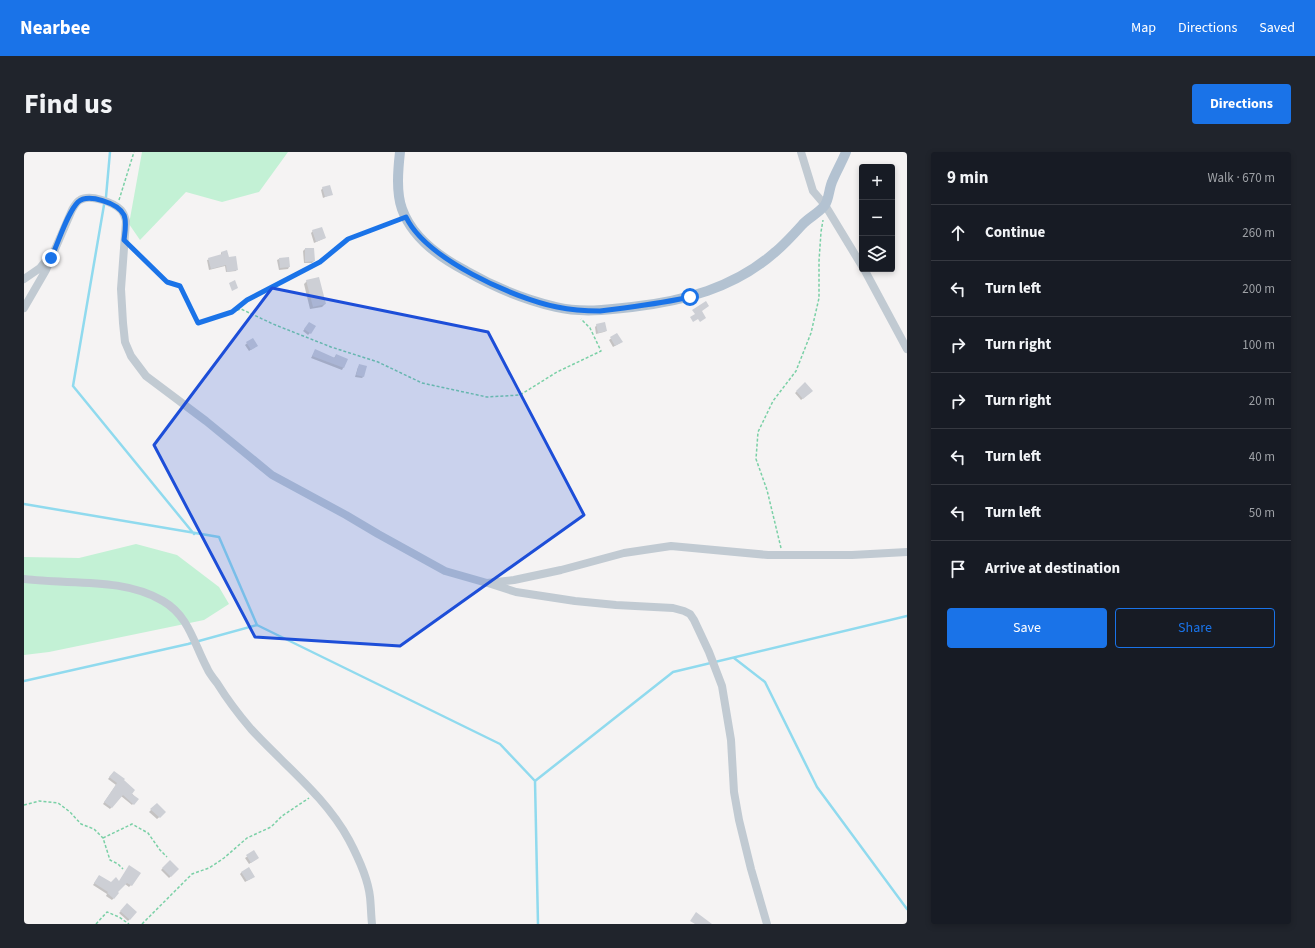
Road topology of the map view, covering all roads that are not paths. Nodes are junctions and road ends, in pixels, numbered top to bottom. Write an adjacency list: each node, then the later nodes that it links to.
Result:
1 (400, 152): 4 (main road)
2 (801, 152): 4 (street)
3 (846, 152): 4 (main road)
4 (825, 205): 6 (street)
5 (58, 244): 8 (street); 9 (street); 14 (street)
6 (859, 261)
7 (866, 272): 10 (street)
8 (24, 279)
9 (24, 308)
10 (907, 349)
11 (907, 552): 14 (street)
12 (24, 579): 13 (street)
13 (46, 582): 15 (street); 16 (street)
14 (487, 582): 17 (street)
15 (24, 585)
16 (372, 924)
17 (768, 924)

